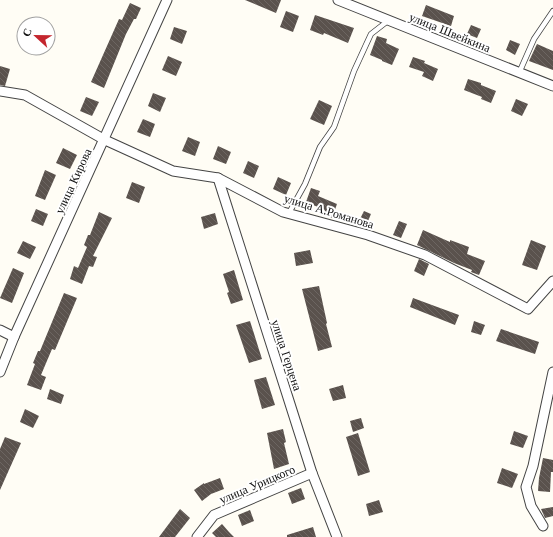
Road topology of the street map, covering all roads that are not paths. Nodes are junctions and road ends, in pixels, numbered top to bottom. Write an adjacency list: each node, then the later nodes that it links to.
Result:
1 (167, 0): 8 (street, улица Кирова)
2 (338, 0): 4 (street, улица Швейкина)
3 (553, 11): 5 (lane)
4 (390, 20): 5 (street, улица Швейкина); 10 (lane)
5 (519, 73): 6 (street, улица Швейкина)
6 (553, 86)
7 (0, 91): 8 (street, улица А.Романова)
8 (105, 140): 9 (street, улица А.Романова); 13 (street, улица Кирова)
9 (218, 178): 10 (street, улица А.Романова); 16 (street, улица Герцена)
10 (289, 213): 11 (street, улица А.Романова)
11 (553, 281)
12 (0, 330): 13 (street)
13 (14, 337): 14 (street, улица Кирова)
14 (0, 372)
15 (553, 372): 17 (street)
16 (312, 473): 18 (street, улица Урицкого); 19 (street, улица Герцена)
17 (543, 526)
18 (197, 537)
19 (337, 537)

